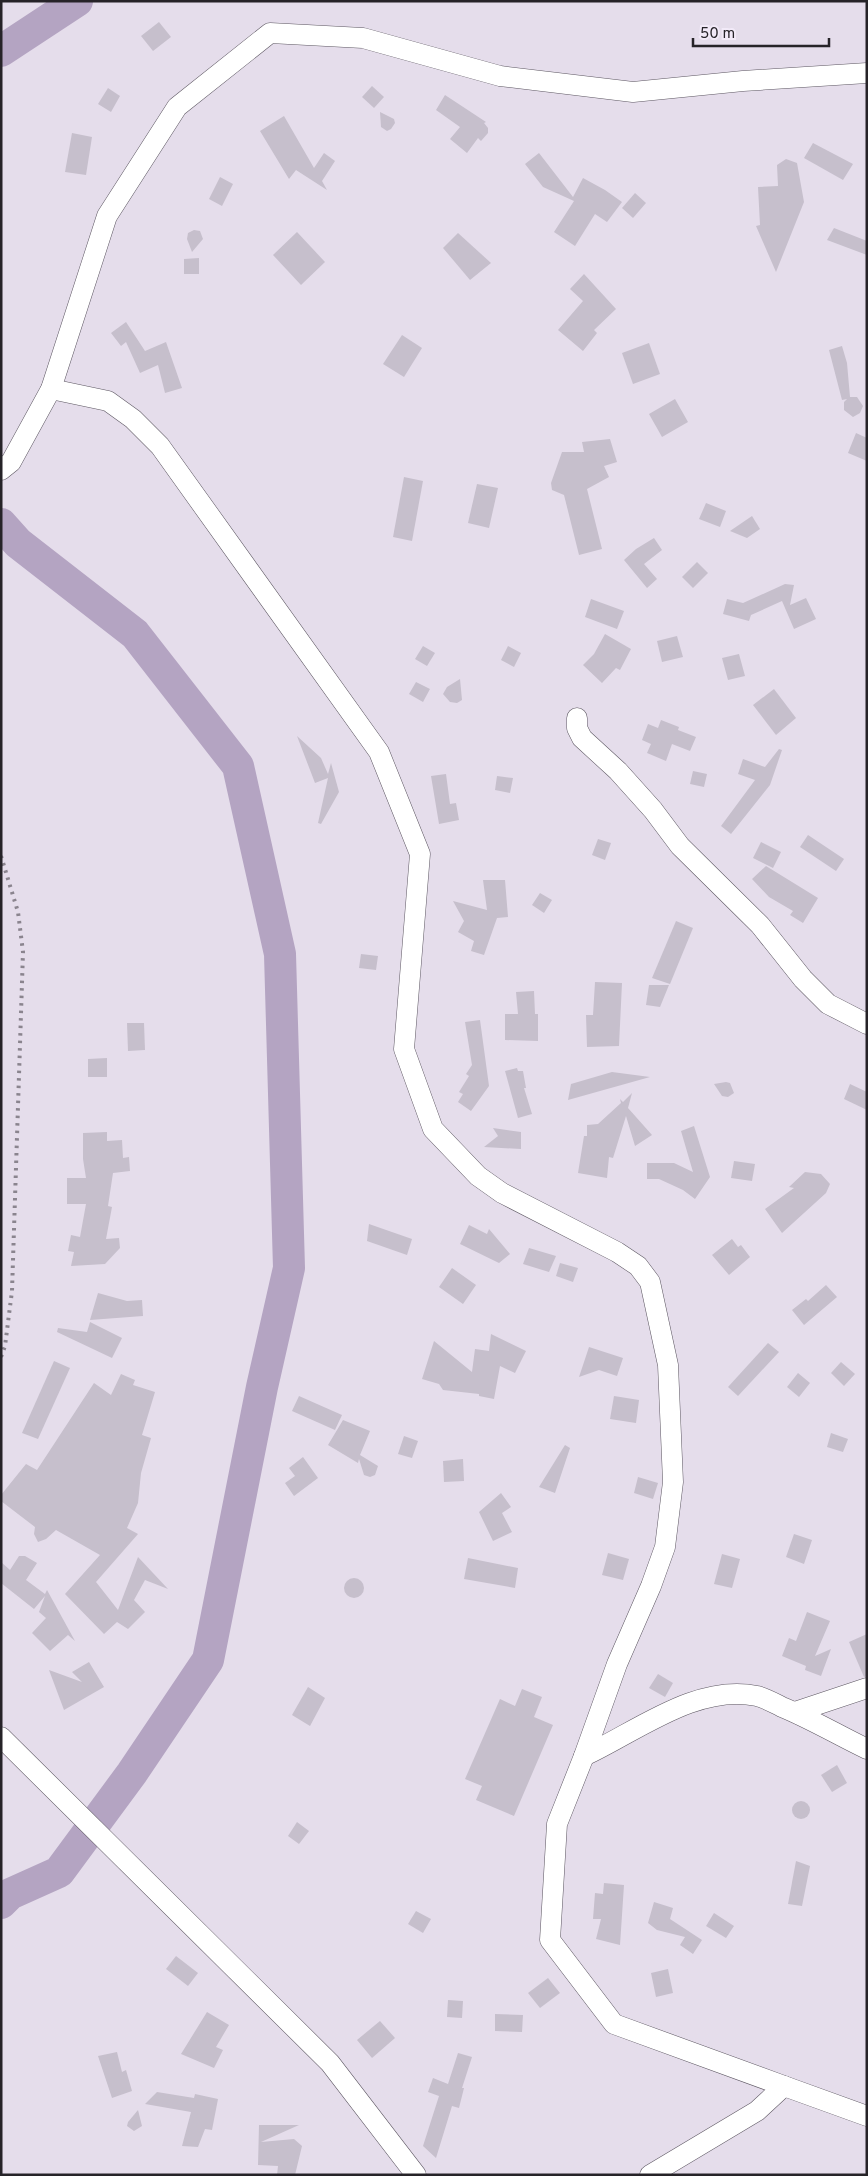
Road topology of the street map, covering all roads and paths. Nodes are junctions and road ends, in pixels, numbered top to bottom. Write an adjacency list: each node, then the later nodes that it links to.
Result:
1 (867, 73): 2 (street)
2 (51, 389): 3 (street); 10 (street)
3 (6, 466)
4 (578, 718): 5 (street)
5 (867, 1024)
6 (867, 1688): 7 (street)
7 (795, 1712): 9 (street); 10 (street)
8 (1, 1737): 13 (street)
9 (867, 1749)
10 (584, 1756): 11 (street)
11 (784, 2086): 12 (street); 14 (street)
12 (867, 2116)
13 (416, 2175)
14 (650, 2175)

